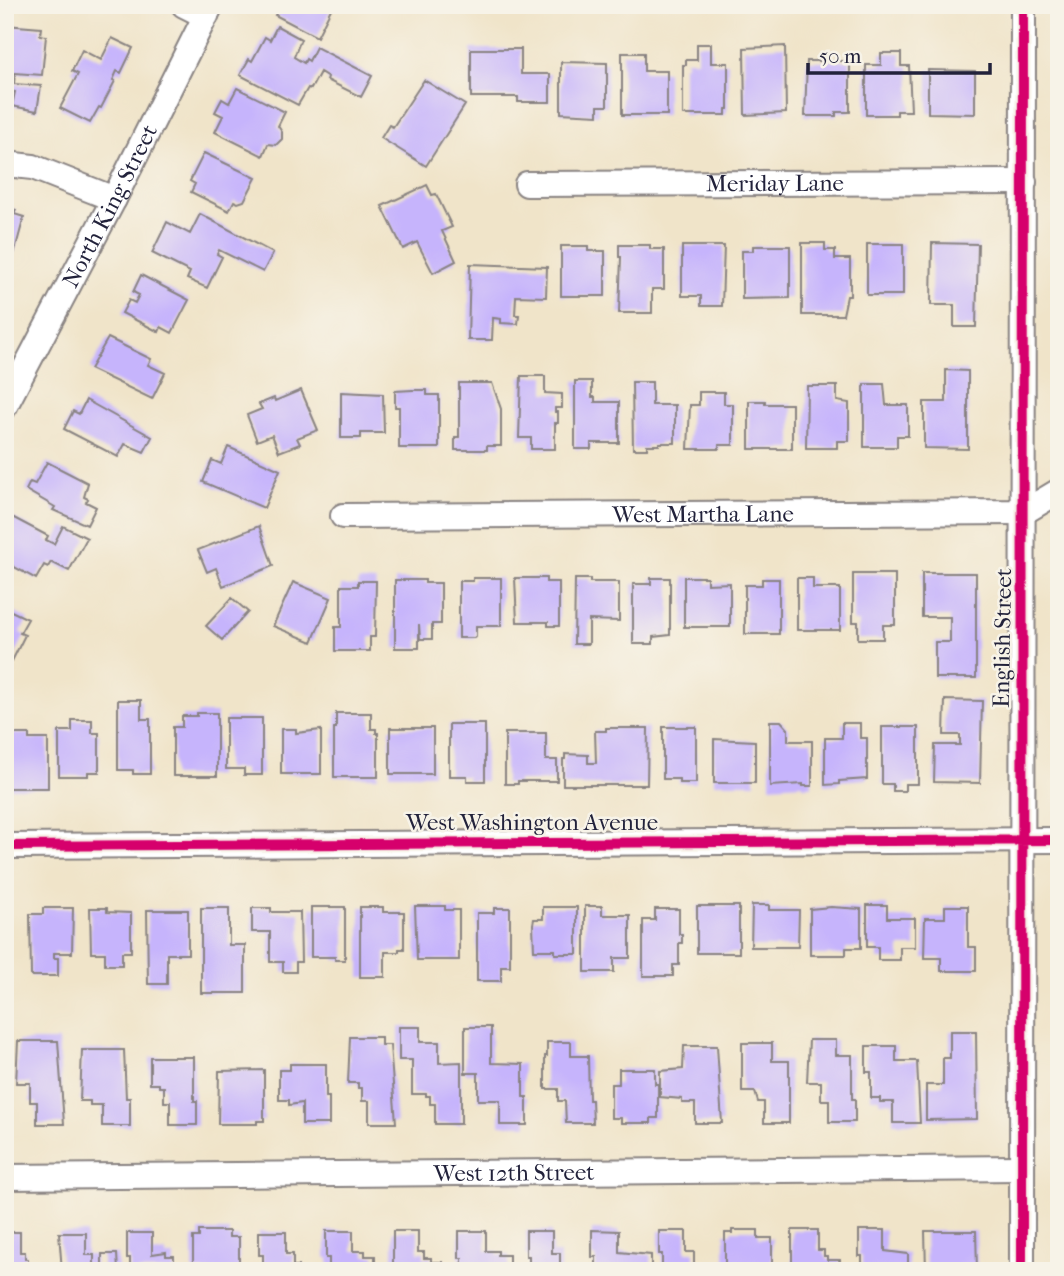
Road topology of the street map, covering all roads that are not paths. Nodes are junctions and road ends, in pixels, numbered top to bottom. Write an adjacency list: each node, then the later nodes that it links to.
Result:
1 (1023, 5): 4 (street, English Street)
2 (200, 9): 6 (street, North King Street)
3 (5, 164): 6 (street)
4 (1024, 182): 5 (street, Meriday Lane); 9 (street, English Street)
5 (527, 184)
6 (114, 199): 7 (street, North King Street)
7 (5, 406)
8 (1059, 491): 9 (street)
9 (1024, 512): 10 (street, West Martha Lane); 11 (street, English Street)
10 (344, 516)
11 (1021, 840): 12 (street, West Washington Avenue); 13 (street, West Washington Avenue); 14 (street, English Street)
12 (1059, 840)
13 (5, 846)
14 (1021, 1168): 15 (street, West 12th Street); 16 (street, English Street)
15 (5, 1177)
16 (1022, 1271)

